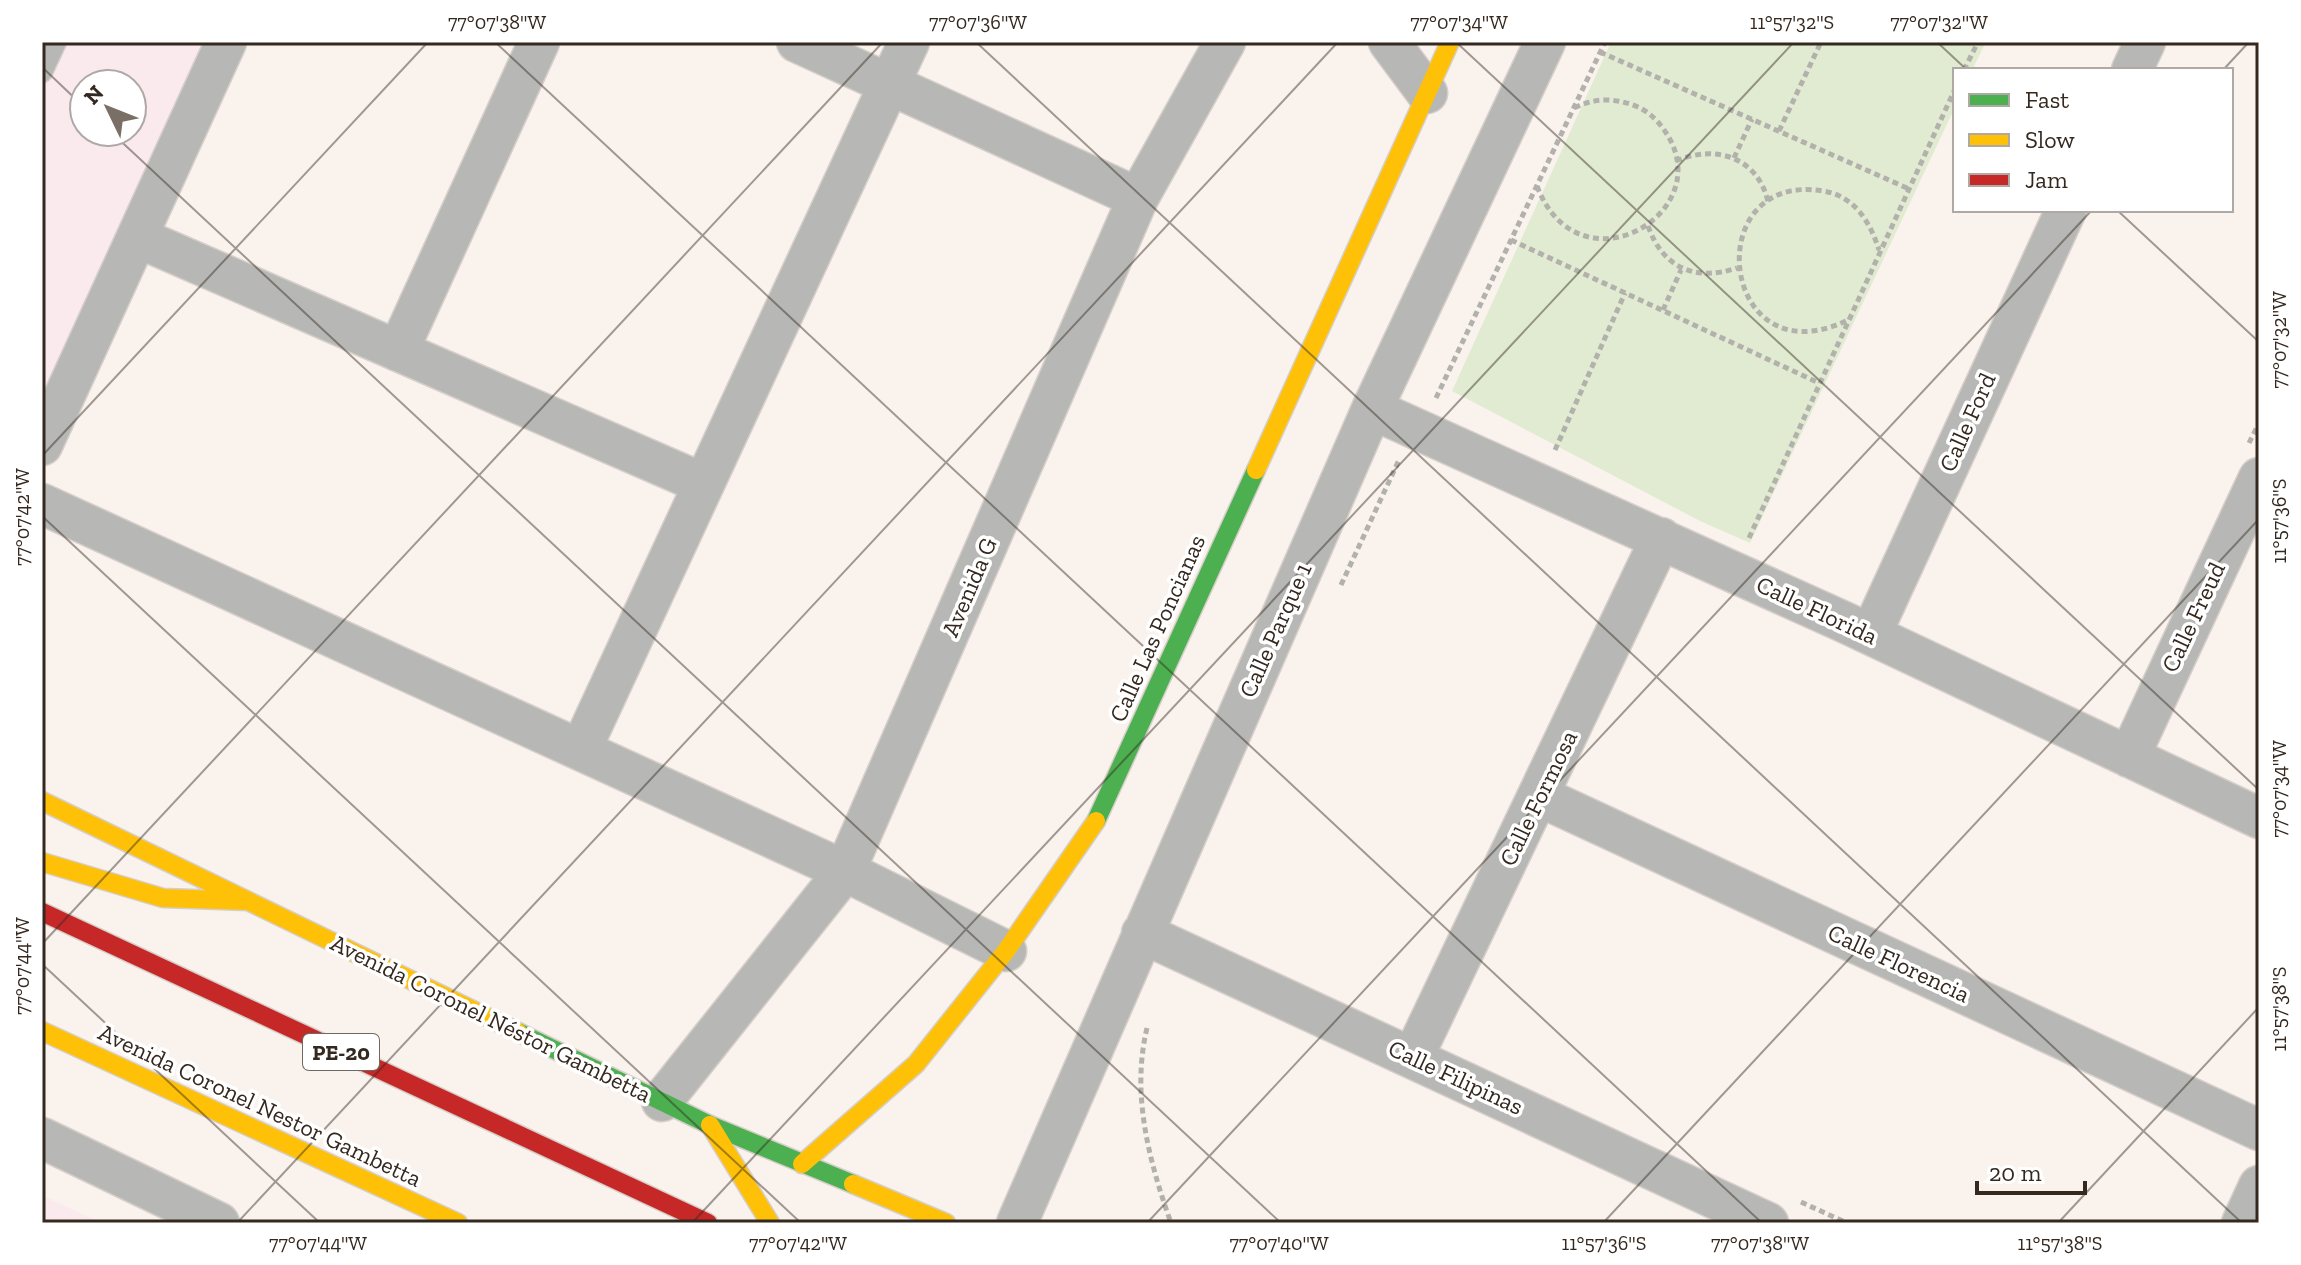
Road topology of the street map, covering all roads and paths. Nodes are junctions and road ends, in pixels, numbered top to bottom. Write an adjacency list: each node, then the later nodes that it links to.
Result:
1 (56, 42): 17 (lane)
2 (226, 42): 32 (street)
3 (539, 42): 40 (street)
4 (797, 42): 18 (street)
5 (909, 42): 18 (street)
6 (1225, 42): 28 (street, Avenida G)
7 (1389, 42): 19 (street)
8 (1450, 42): 19 (main road, Calle Las Poncianas)
9 (1545, 42): 43 (street, Calle Parque 1)
10 (1605, 42): 14 (path)
11 (1821, 42): 23 (path)
12 (1978, 42): 15 (path)
13 (2145, 42): 16 (street)
14 (1600, 52): 21 (path); 22 (path)
15 (1965, 68)
16 (2133, 68)
17 (42, 72)
18 (890, 86): 28 (street); 47 (street)
19 (1427, 93): 63 (main road, Calle Las Poncianas)
20 (1953, 93): 27 (path)
21 (1574, 108): 25 (path); 26 (path)
22 (1752, 119): 23 (path); 24 (path)
23 (1779, 131): 27 (path)
24 (1734, 158): 25 (path); 29 (path)
25 (1676, 161): 31 (path)
26 (1537, 185): 31 (path); 33 (path)
27 (1907, 188): 34 (path)
28 (1138, 198): 59 (street, Avenida G)
29 (1768, 202): 34 (path); 35 (path)
30 (2065, 212): 52 (street, Calle Ford)
31 (1648, 226): 36 (path)
32 (137, 237): 40 (street); 44 (street)
33 (1511, 240): 37 (path); 42 (path)
34 (1879, 250): 39 (path)
35 (1737, 268): 36 (path); 39 (path)
36 (1681, 270): 38 (path)
37 (1625, 293): 38 (path); 45 (path)
38 (1663, 310): 41 (path)
39 (1847, 320): 41 (path)
40 (398, 351): 47 (street)
41 (1819, 383): 50 (path)
42 (1440, 396)
43 (1372, 409): 49 (street, Calle Florida); 62 (street, Calle Parque 1)
44 (42, 445)
45 (1555, 450)
46 (2259, 478): 51 (street, Calle Freud)
47 (704, 484): 53 (street)
48 (42, 504): 53 (street)
49 (1661, 538): 52 (street, Calle Florida); 55 (street, Calle Formosa)
50 (1749, 539)
51 (2243, 550): 54 (street, Calle Freud)
52 (1871, 634): 54 (street, Calle Florida)
53 (581, 749): 59 (street)
54 (2129, 757): 57 (street, Calle Florida)
55 (1539, 796): 66 (street, Calle Formosa); 69 (street, Calle Florencia)
56 (42, 801): 60 (main road, Avenida Coronel Néstor Gambetta)
57 (2259, 818)
58 (42, 862): 60 (main road)
59 (845, 871): 63 (street); 67 (street, Avenida G)
60 (248, 901): 67 (main road, Avenida Coronel Néstor Gambetta)
61 (42, 912): 75 (main road, PE-20)
62 (1142, 933): 66 (street, Calle Filipinas); 78 (street, Calle Parque 1)
63 (1006, 951): 71 (main road, Calle Las Poncianas)
64 (1148, 1025): 79 (path)
65 (42, 1031): 74 (main road, Avenida Coronel Nestor Gambetta)
66 (1413, 1057): 80 (street, Calle Filipinas)
67 (662, 1101): 68 (main road, Avenida Coronel Néstor Gambetta)
68 (710, 1125): 71 (main road, Avenida Coronel Néstor Gambetta); 76 (main road)
69 (2259, 1130)
70 (42, 1138): 73 (street)
71 (802, 1164): 77 (main road, Avenida Coronel Néstor Gambetta)
72 (2259, 1186): 81 (street)
73 (219, 1223)
74 (458, 1223)
75 (708, 1223)
76 (770, 1223)
77 (946, 1223)
78 (1017, 1223)
79 (1171, 1223)
80 (1768, 1223)
81 (2242, 1223)

